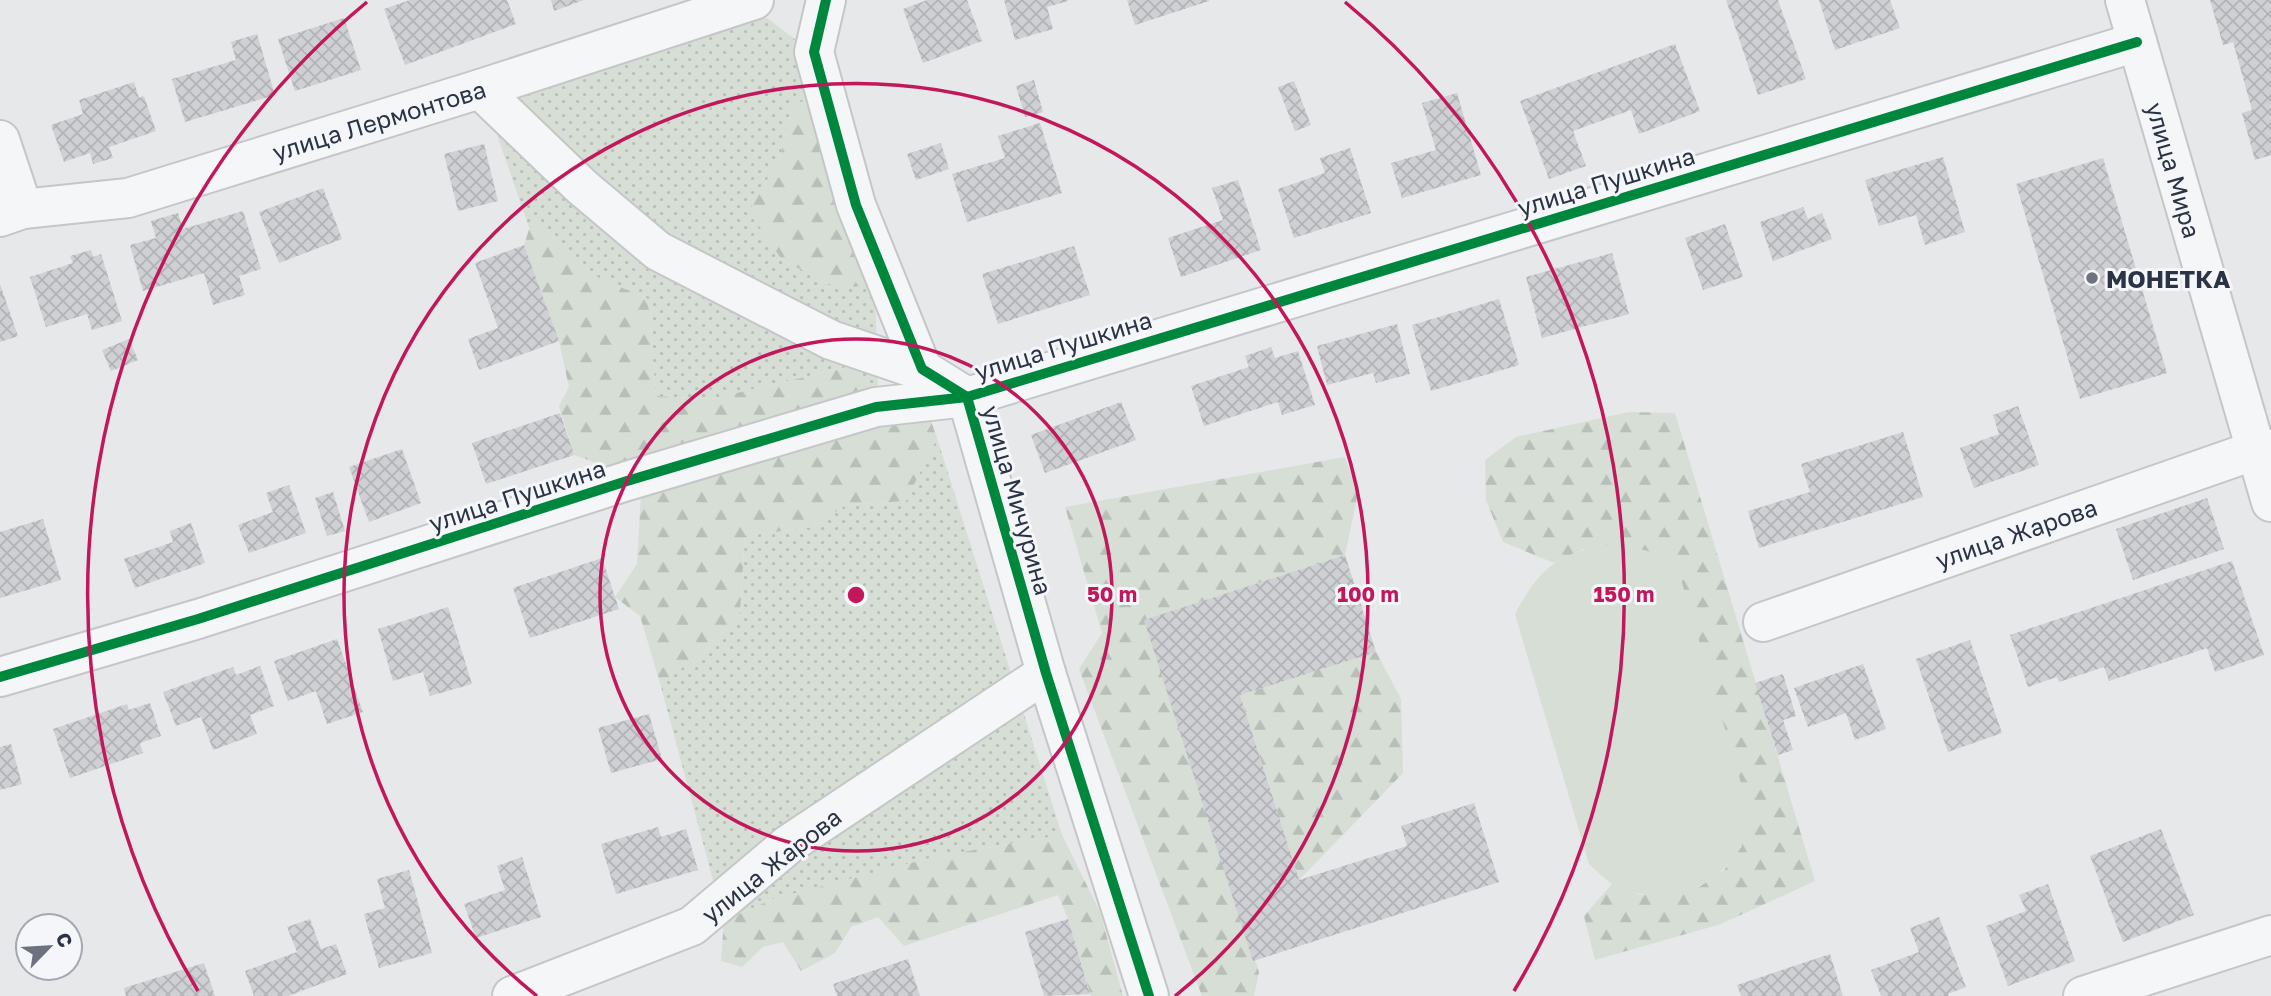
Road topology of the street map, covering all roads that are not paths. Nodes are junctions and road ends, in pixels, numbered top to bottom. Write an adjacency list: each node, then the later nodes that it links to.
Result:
1 (754, 0): 5 (street, улица Лермонтова)
2 (827, 0): 8 (street)
3 (2124, 0): 4 (street, улица Мира)
4 (2137, 42): 9 (street, улица Пушкина); 10 (street, улица Мира)
5 (480, 89): 7 (street, улица Лермонтова); 8 (street, улица Мичурина)
6 (0, 140): 7 (street)
7 (11, 213)
8 (922, 369): 9 (street, улица Мичурина)
9 (967, 397): 13 (street, улица Мичурина); 14 (street, улица Пушкина)
10 (2263, 449): 11 (street, улица Мира); 12 (street, улица Жарова)
11 (2271, 502)
12 (1763, 622)
13 (1045, 673): 16 (street, улица Жарова); 17 (street, улица Мичурина)
14 (0, 677)
15 (2271, 935): 18 (street)
16 (512, 996)
17 (1149, 996)
18 (2083, 996)

